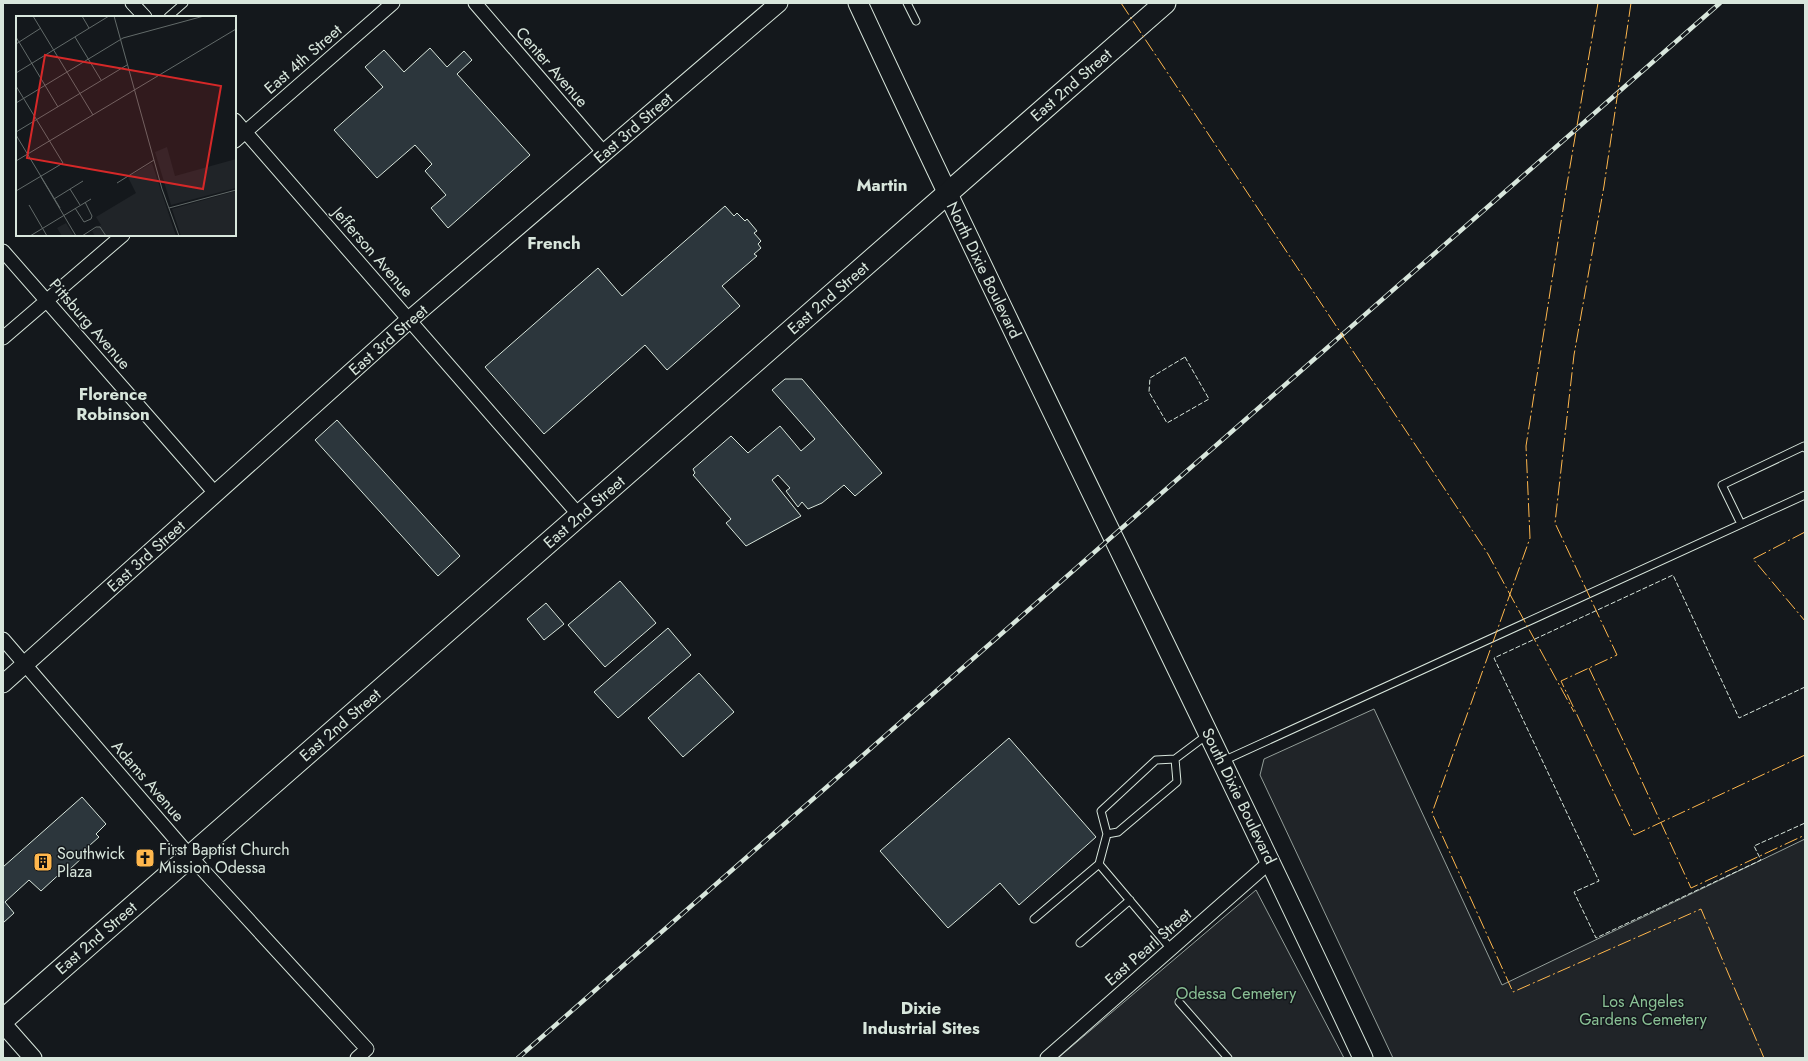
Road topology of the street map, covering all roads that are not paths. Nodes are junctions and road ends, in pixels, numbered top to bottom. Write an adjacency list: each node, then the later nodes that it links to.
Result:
1 (132, 3): 9 (street)
2 (184, 3): 10 (lane)
3 (393, 3): 13 (street, East 4th Street)
4 (475, 3): 15 (street, Center Avenue)
5 (779, 3): 15 (street, East 3rd Street)
6 (858, 3): 16 (main road, North Dixie Boulevard)
7 (908, 3): 11 (lane)
8 (1165, 3): 16 (main road, East 2nd Street)
9 (143, 16)
10 (169, 16)
11 (916, 21)
12 (236, 121): 13 (street, Jefferson Avenue)
13 (245, 132): 14 (street, East 4th Street); 20 (street, Jefferson Avenue)
14 (236, 140)
15 (604, 153): 20 (street, East 3rd Street)
16 (947, 194): 25 (main road, East 2nd Street); 27 (main road, North Dixie Boulevard)
17 (122, 236): 19 (street)
18 (3, 250): 19 (street, Pittsburg Avenue)
19 (46, 300): 21 (street); 23 (street, Pittsburg Avenue)
20 (410, 320): 23 (street, East 3rd Street); 25 (street, Jefferson Avenue)
21 (3, 337)
22 (1805, 448): 26 (lane)
23 (215, 493): 29 (street, East 3rd Street)
24 (1805, 495): 26 (lane)
25 (580, 515): 35 (main road, East 2nd Street)
26 (1741, 524): 33 (lane)
27 (1112, 536): 31 (main road, South Dixie Boulevard)
28 (3, 639): 29 (street, Adams Avenue)
29 (25, 665): 30 (street, East 3rd Street); 35 (street, Adams Avenue)
30 (3, 684)
31 (1209, 734): 32 (lane); 33 (main road, South Dixie Boulevard)
32 (1175, 759): 34 (lane); 34 (lane)
33 (1222, 761): 36 (main road, South Dixie Boulevard)
34 (1107, 834): 37 (lane)
35 (190, 856): 43 (main road, East 2nd Street); 46 (street, Adams Avenue)
36 (1271, 861): 41 (street, East Pearl Street); 49 (main road, South Dixie Boulevard)
37 (1099, 864): 38 (lane); 39 (lane)
38 (1130, 900): 40 (lane); 41 (lane)
39 (1034, 919)
40 (1080, 943)
41 (1172, 949): 47 (street, East Pearl Street)
42 (1179, 1002): 48 (lane)
43 (3, 1020)
44 (3, 1024): 45 (street)
45 (33, 1058)
46 (357, 1058)
47 (1047, 1058)
48 (1228, 1058)
49 (1363, 1058)

